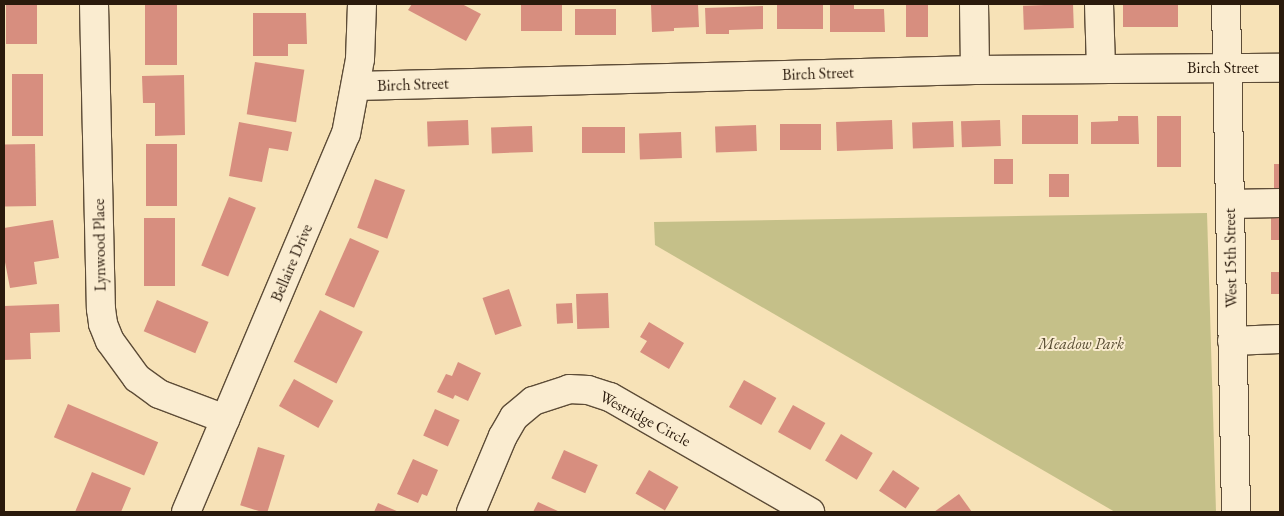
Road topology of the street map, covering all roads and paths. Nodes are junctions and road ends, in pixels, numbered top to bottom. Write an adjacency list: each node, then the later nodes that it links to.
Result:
1 (94, 4): 15 (street, Lynwood Place)
2 (362, 4): 10 (street, Bellaire Drive)
3 (974, 4): 9 (street)
4 (1099, 4): 6 (street)
5 (1226, 4): 7 (street, West 15th Street)
6 (1101, 68): 7 (street, Birch Street); 9 (street, Birch Street)
7 (1228, 68): 8 (street, Birch Street); 12 (street, West 15th Street)
8 (1280, 68)
9 (975, 70): 10 (street, Birch Street)
10 (356, 86): 15 (street, Bellaire Drive)
11 (1280, 203): 12 (street)
12 (1230, 204): 14 (street, West 15th Street)
13 (1280, 339): 14 (street)
14 (1232, 341): 19 (street, West 15th Street)
15 (225, 419): 16 (street, Bellaire Drive)
16 (186, 512)
17 (470, 512): 18 (street, Westridge Circle)
18 (810, 512)
19 (1236, 512)

